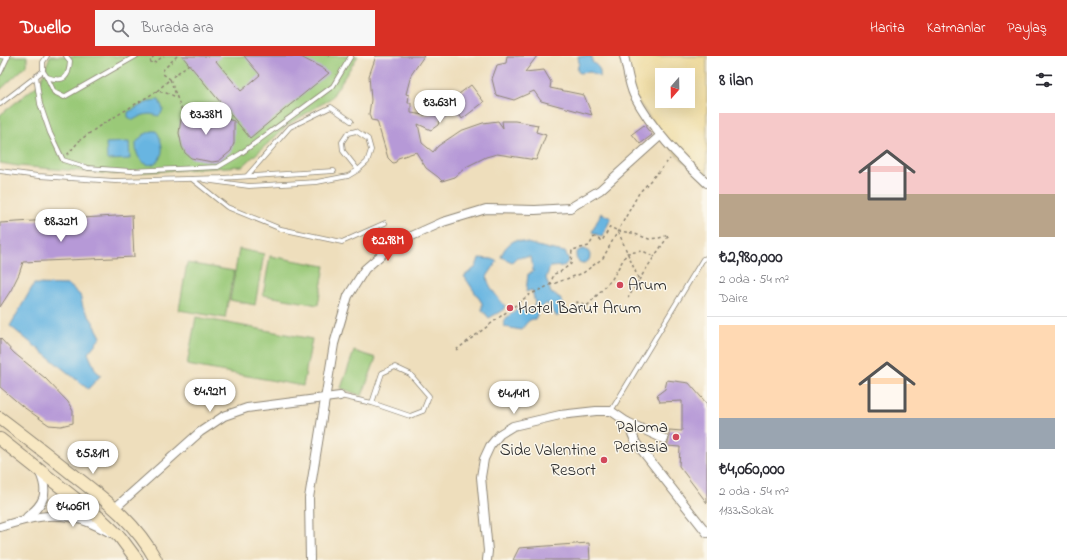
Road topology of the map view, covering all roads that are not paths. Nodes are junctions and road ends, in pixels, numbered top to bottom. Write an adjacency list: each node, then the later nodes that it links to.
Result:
1 (0, 56): 7 (lane)
2 (47, 56): 8 (lane)
3 (66, 56): 11 (lane)
4 (136, 56): 11 (lane)
5 (351, 56): 10 (lane)
6 (624, 56): 14 (street)
7 (8, 57): 9 (lane)
8 (43, 71): 10 (lane); 11 (lane)
9 (0, 73)
10 (36, 76): 12 (lane)
11 (47, 77)
12 (0, 104)
13 (351, 121): 18 (lane)
14 (660, 136): 20 (street); 24 (street)
15 (358, 170): 15 (lane); 19 (lane)
16 (0, 171): 19 (lane)
17 (334, 171): 18 (lane)
18 (247, 176): 19 (lane)
19 (192, 178): 21 (lane)
20 (707, 183)
21 (385, 223)
22 (707, 258): 26 (lane)
23 (340, 396): 24 (street); 25 (lane)
24 (326, 397): 32 (street); 39 (street)
25 (372, 403): 25 (lane)
26 (611, 411): 28 (street); 40 (street)
27 (0, 418): 32 (main road)
28 (627, 422): 30 (street); 35 (street)
29 (0, 439): 31 (main road)
30 (664, 439)
31 (39, 470): 33 (street); 36 (main road)
32 (116, 508): 38 (main road)
33 (25, 519): 34 (street); 36 (street)
34 (0, 527)
35 (707, 533)
36 (120, 537): 37 (main road)
37 (137, 560)
38 (156, 560)
39 (310, 560)
40 (487, 560)

